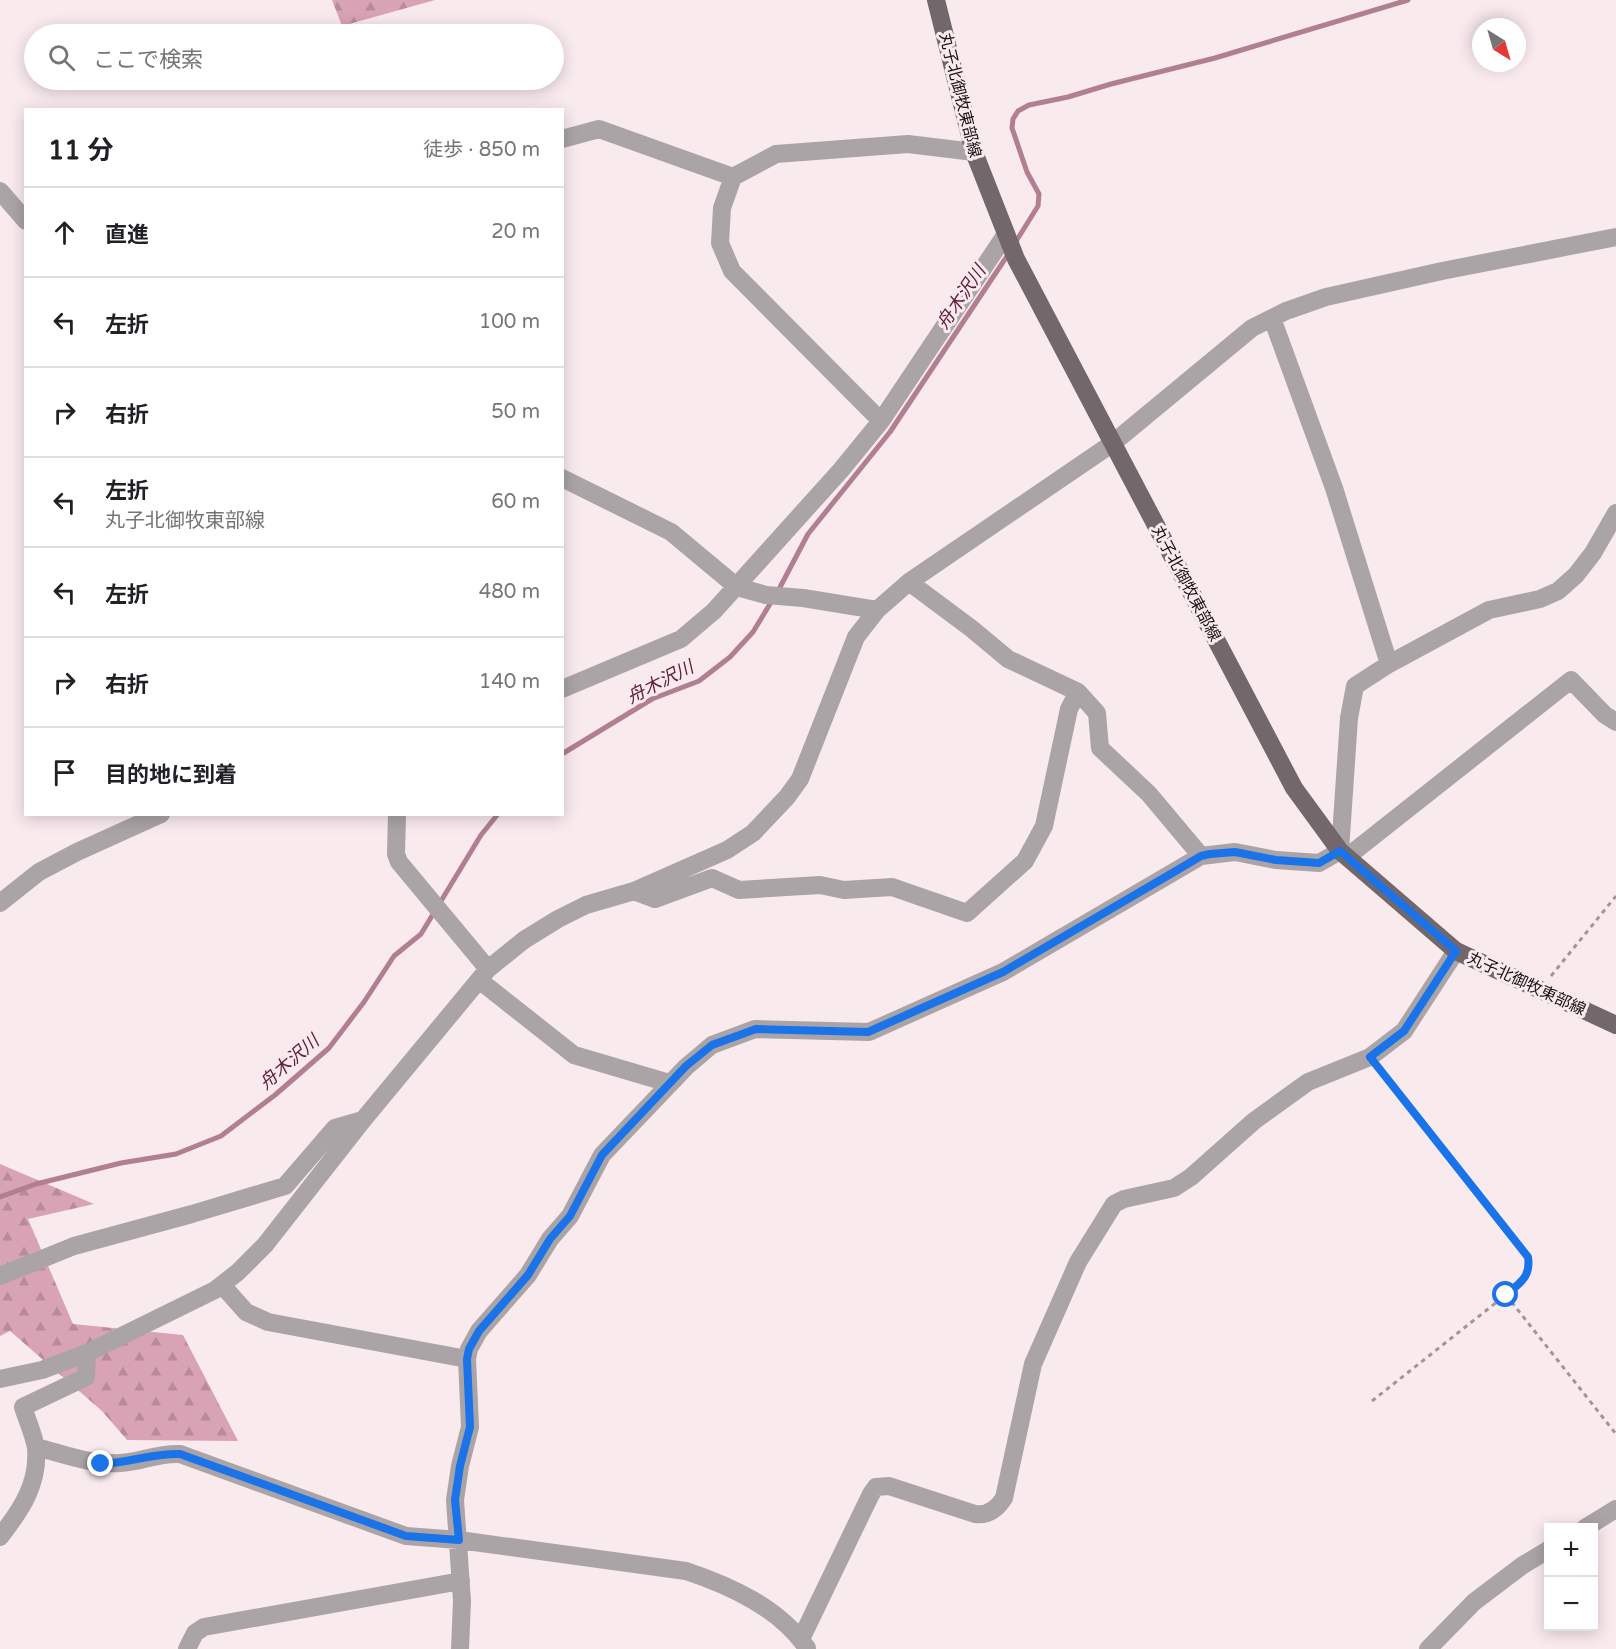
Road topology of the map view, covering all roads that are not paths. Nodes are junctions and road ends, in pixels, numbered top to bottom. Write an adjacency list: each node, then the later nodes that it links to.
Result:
1 (936, 0): 3 (main road, 丸子北御牧東部線)
2 (564, 138): 4 (street)
3 (974, 152): 4 (street); 7 (main road, 丸子北御牧東部線)
4 (733, 177): 10 (street)
5 (0, 191): 6 (street)
6 (24, 219)
7 (1006, 234): 10 (street); 11 (main road, 丸子北御牧東部線)
8 (1616, 237): 9 (street)
9 (1272, 318): 11 (street); 17 (street)
10 (880, 421): 15 (street)
11 (1113, 443): 14 (street); 23 (main road, 丸子北御牧東部線)
12 (564, 479): 15 (street)
13 (1616, 513): 17 (street)
14 (909, 582): 16 (street); 19 (street)
15 (737, 587): 16 (street); 18 (street)
16 (877, 610): 25 (street)
17 (1389, 664): 23 (street)
18 (564, 688)
19 (1078, 692): 24 (street); 25 (street)
20 (1616, 722): 23 (street)
21 (157, 816): 26 (street)
22 (397, 816): 28 (street)
23 (1343, 854): 24 (street); 27 (main road, 丸子北御牧東部線)
24 (1201, 856): 30 (street)
25 (634, 891): 28 (street)
26 (0, 903)
27 (1456, 951): 29 (main road, 丸子北御牧東部線); 44 (street)
28 (483, 975): 30 (street); 31 (street)
29 (1616, 1025)
30 (669, 1083): 35 (street)
31 (363, 1120): 32 (street); 33 (street)
32 (0, 1276)
33 (222, 1285): 34 (street); 35 (street)
34 (87, 1353): 36 (street); 37 (street)
35 (467, 1359): 41 (street)
36 (0, 1379)
37 (36, 1447): 40 (street); 41 (street)
38 (1616, 1509): 39 (street)
39 (1592, 1523)
40 (0, 1537)
41 (459, 1540): 43 (street); 44 (street)
42 (1544, 1552): 47 (street)
43 (461, 1581): 45 (street); 46 (street)
44 (805, 1644)
45 (187, 1649)
46 (460, 1649)
47 (1428, 1649)

